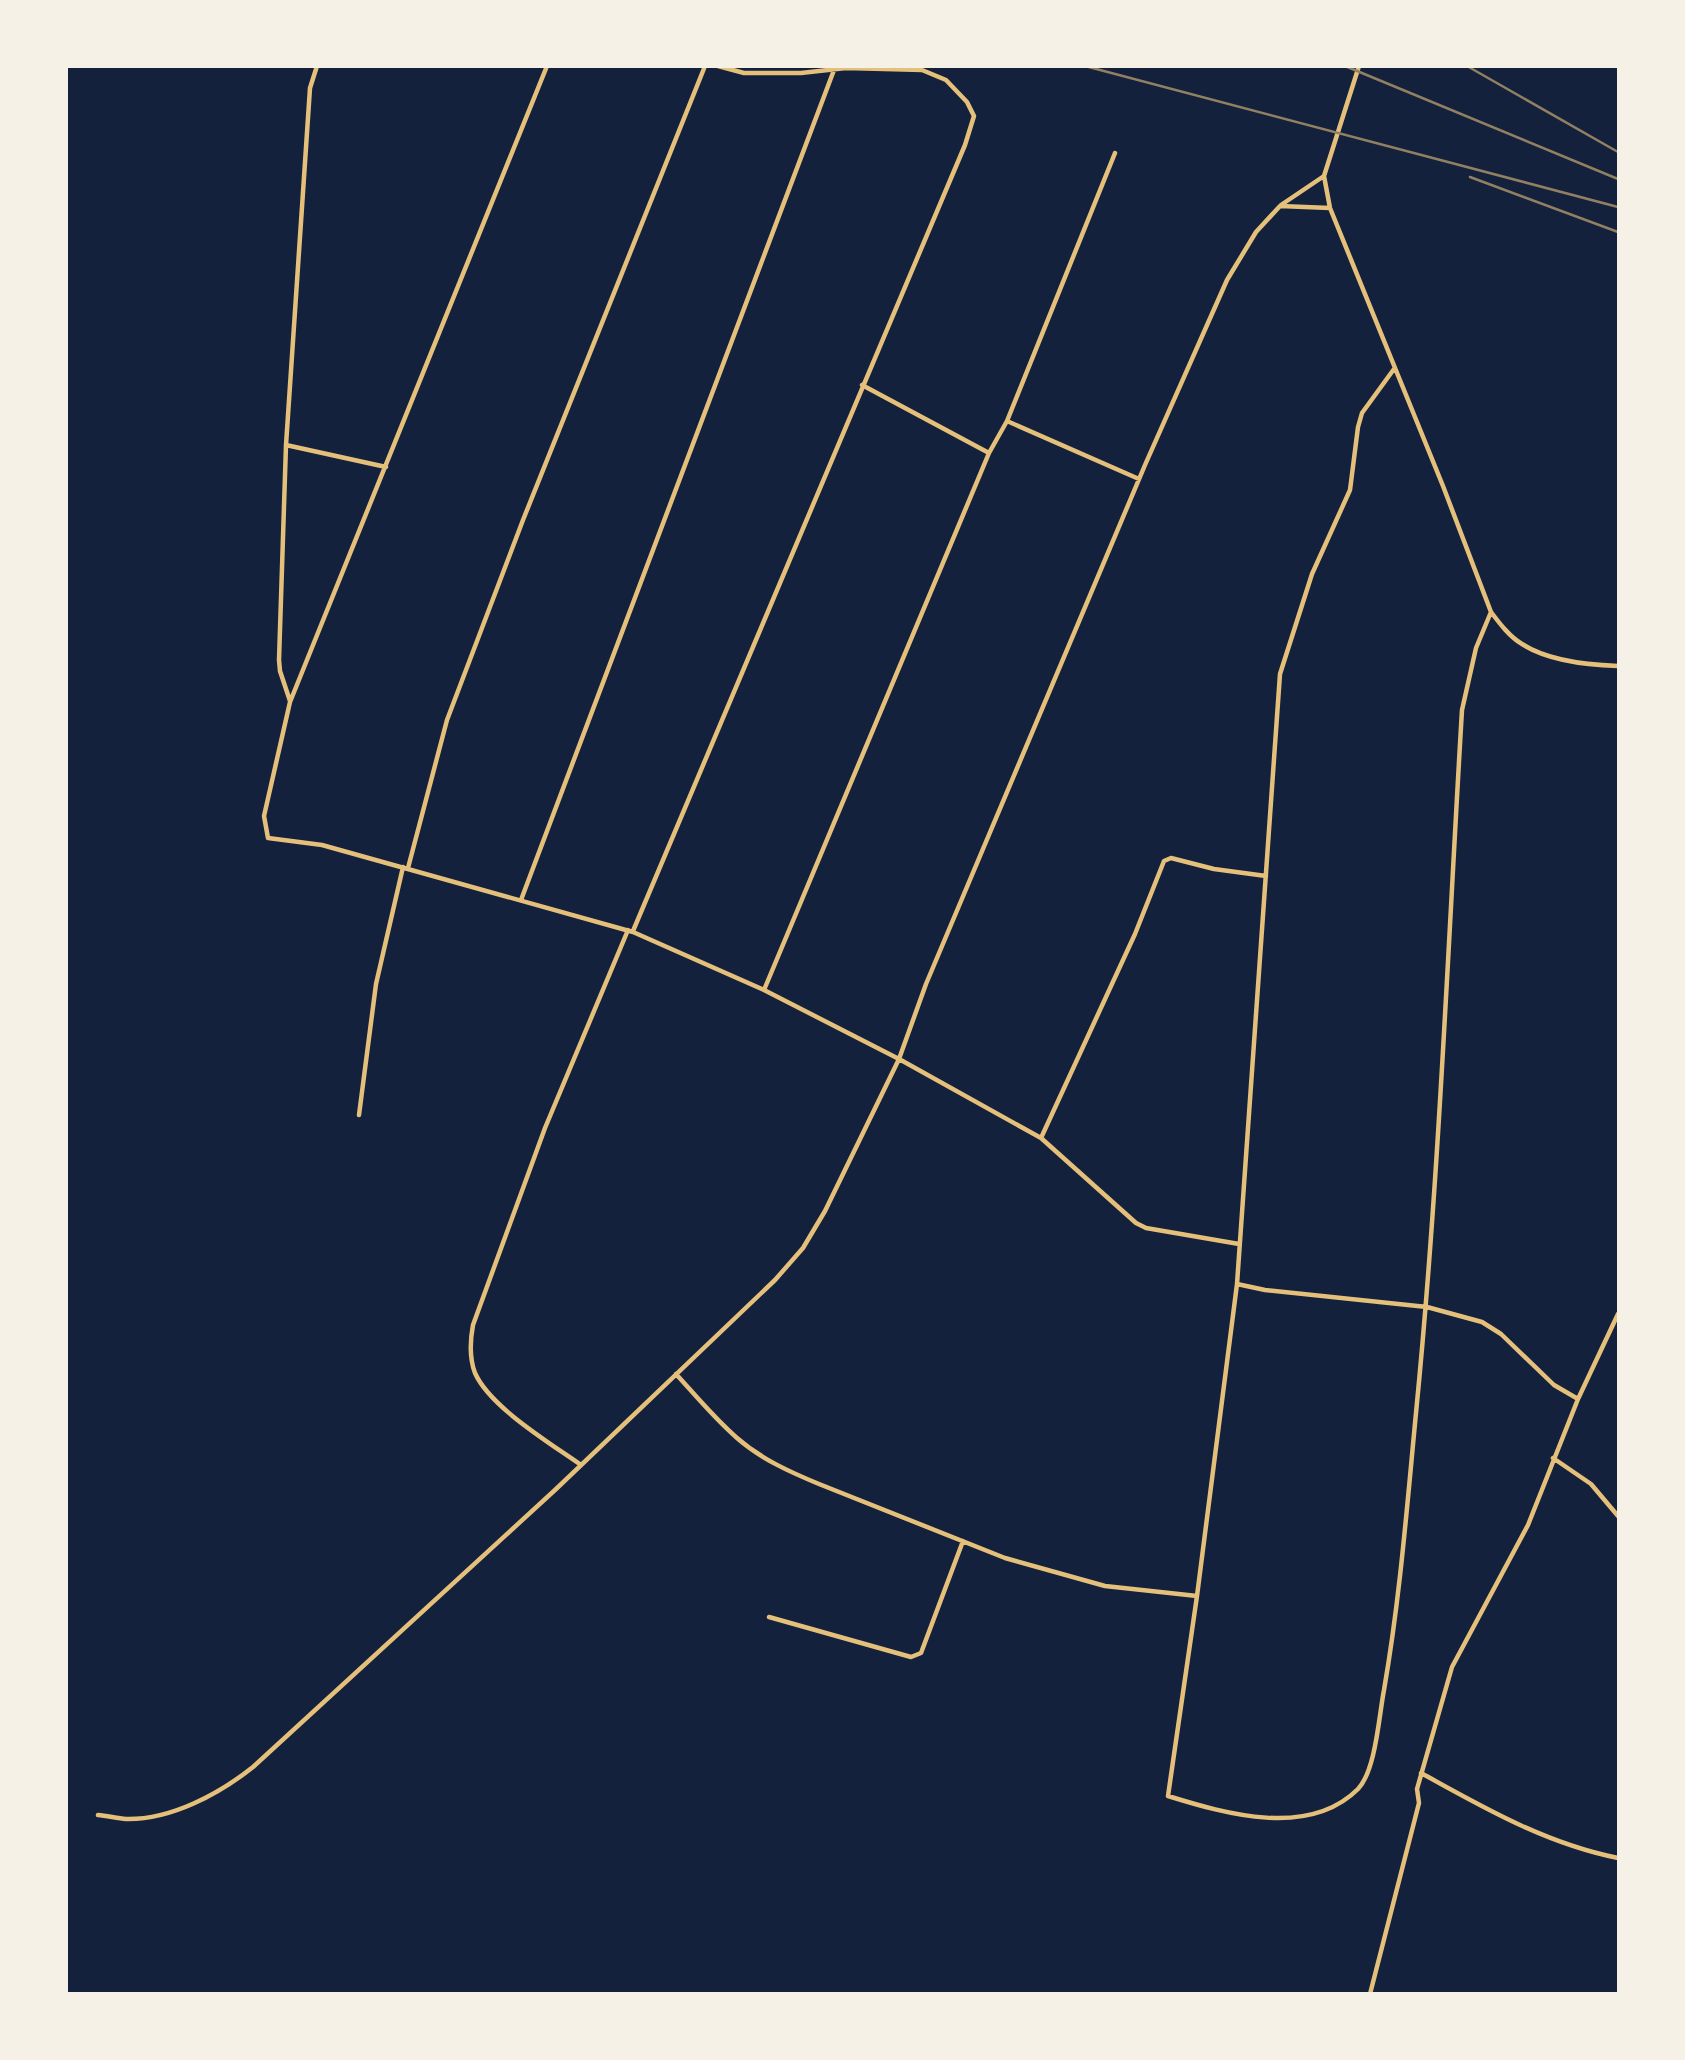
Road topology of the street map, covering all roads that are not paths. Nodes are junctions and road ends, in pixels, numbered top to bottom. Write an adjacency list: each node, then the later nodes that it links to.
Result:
1 (317, 66): 14 (street)
2 (547, 66): 16 (street)
3 (705, 66): 21 (street)
4 (718, 66): 6 (street)
5 (1359, 66): 8 (street)
6 (835, 69): 12 (street); 23 (street)
7 (1115, 153): 13 (street)
8 (1324, 176): 9 (street); 10 (street)
9 (1280, 206): 10 (street); 17 (street)
10 (1330, 208): 11 (street)
11 (1394, 369): 18 (street); 22 (street)
12 (862, 386): 15 (street); 24 (street)
13 (1007, 421): 15 (street); 17 (street)
14 (286, 445): 16 (street); 20 (street)
15 (989, 453): 25 (street)
16 (386, 467): 20 (street)
17 (1139, 479): 26 (street)
18 (1491, 612): 19 (street); 31 (street)
19 (1619, 666)
20 (290, 702): 21 (street)
21 (406, 868): 23 (street); 27 (street)
22 (1266, 876): 28 (street); 29 (street)
23 (521, 900): 24 (street)
24 (631, 931): 25 (street); 36 (street)
25 (764, 990): 26 (street)
26 (899, 1059): 28 (street); 33 (street)
27 (359, 1115)
28 (1041, 1138): 29 (street)
29 (1239, 1244): 30 (street)
30 (1237, 1284): 31 (street); 39 (street)
31 (1427, 1307): 34 (street); 39 (street)
32 (1619, 1314): 34 (street)
33 (676, 1374): 36 (street); 38 (street)
34 (1578, 1399): 35 (street)
35 (1553, 1458): 37 (street); 41 (street)
36 (581, 1465): 42 (street)
37 (1619, 1517)
38 (964, 1541): 39 (street); 40 (street)
39 (1197, 1596)
40 (769, 1617)
41 (1421, 1773): 43 (street); 44 (street)
42 (98, 1815)
43 (1619, 1858)
44 (1370, 1993)

